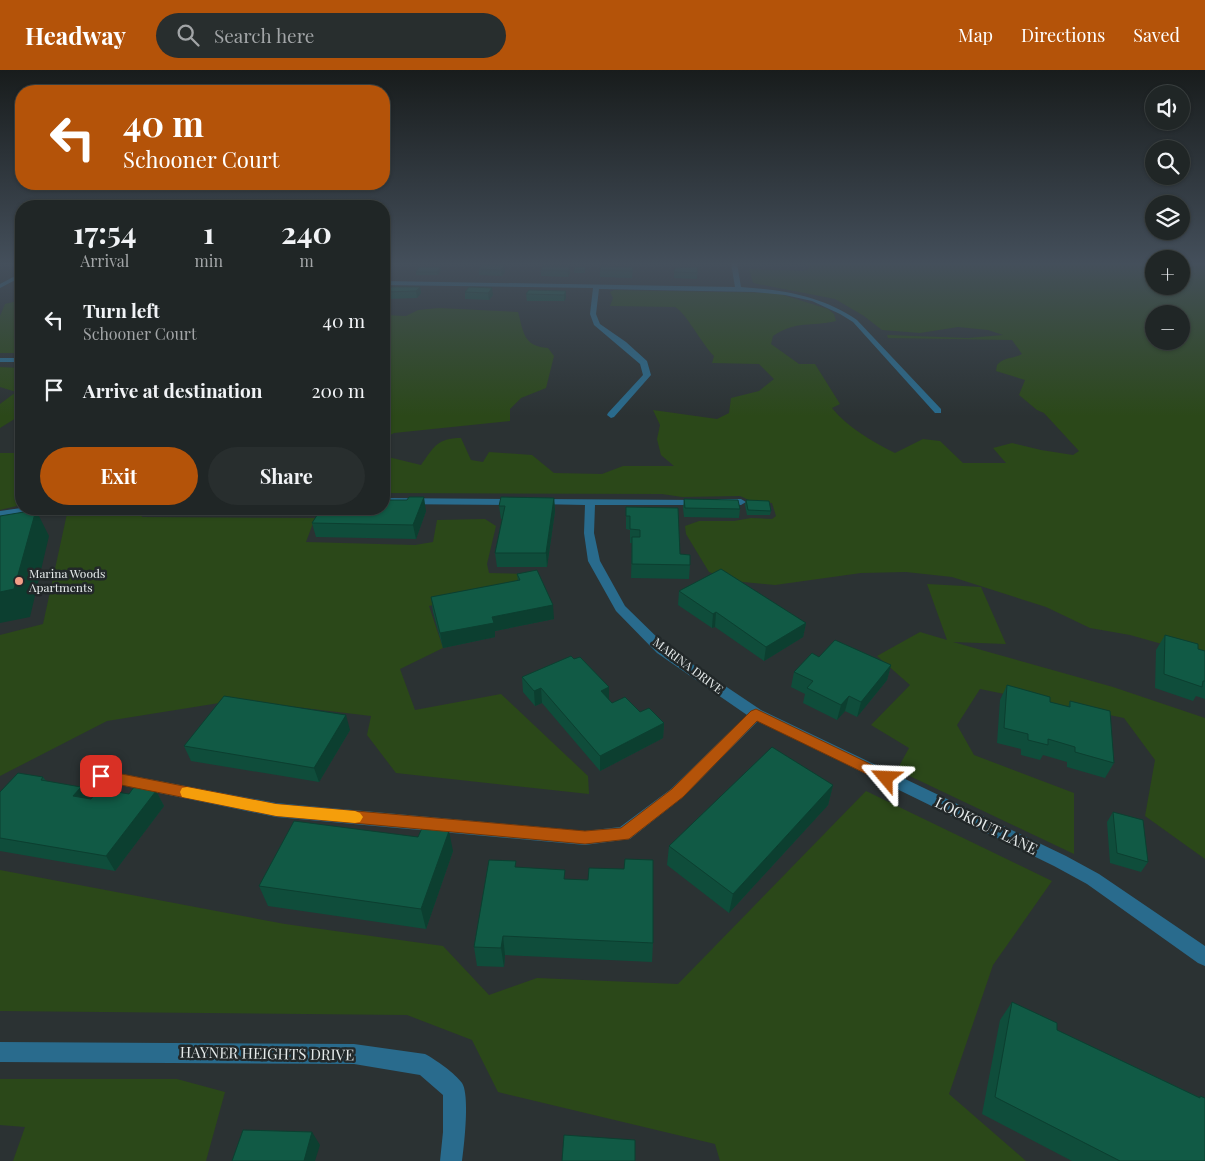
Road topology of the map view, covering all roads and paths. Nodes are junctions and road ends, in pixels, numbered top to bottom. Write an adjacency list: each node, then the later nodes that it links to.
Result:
1 (593, 314): 6 (street)
2 (846, 314): 5 (street)
3 (0, 360): 4 (street)
4 (15, 360)
5 (938, 411)
6 (611, 415)
7 (390, 501): 8 (street)
8 (590, 502): 9 (street); 12 (street, MARINA DRIVE)
9 (741, 502)
10 (15, 512): 11 (street)
11 (0, 514)
12 (756, 714): 13 (street); 14 (street, LOOKOUT LANE)
13 (101, 776)
14 (1205, 957)
15 (0, 1052): 16 (street, HAYNER HEIGHTS DRIVE)
16 (451, 1161)

